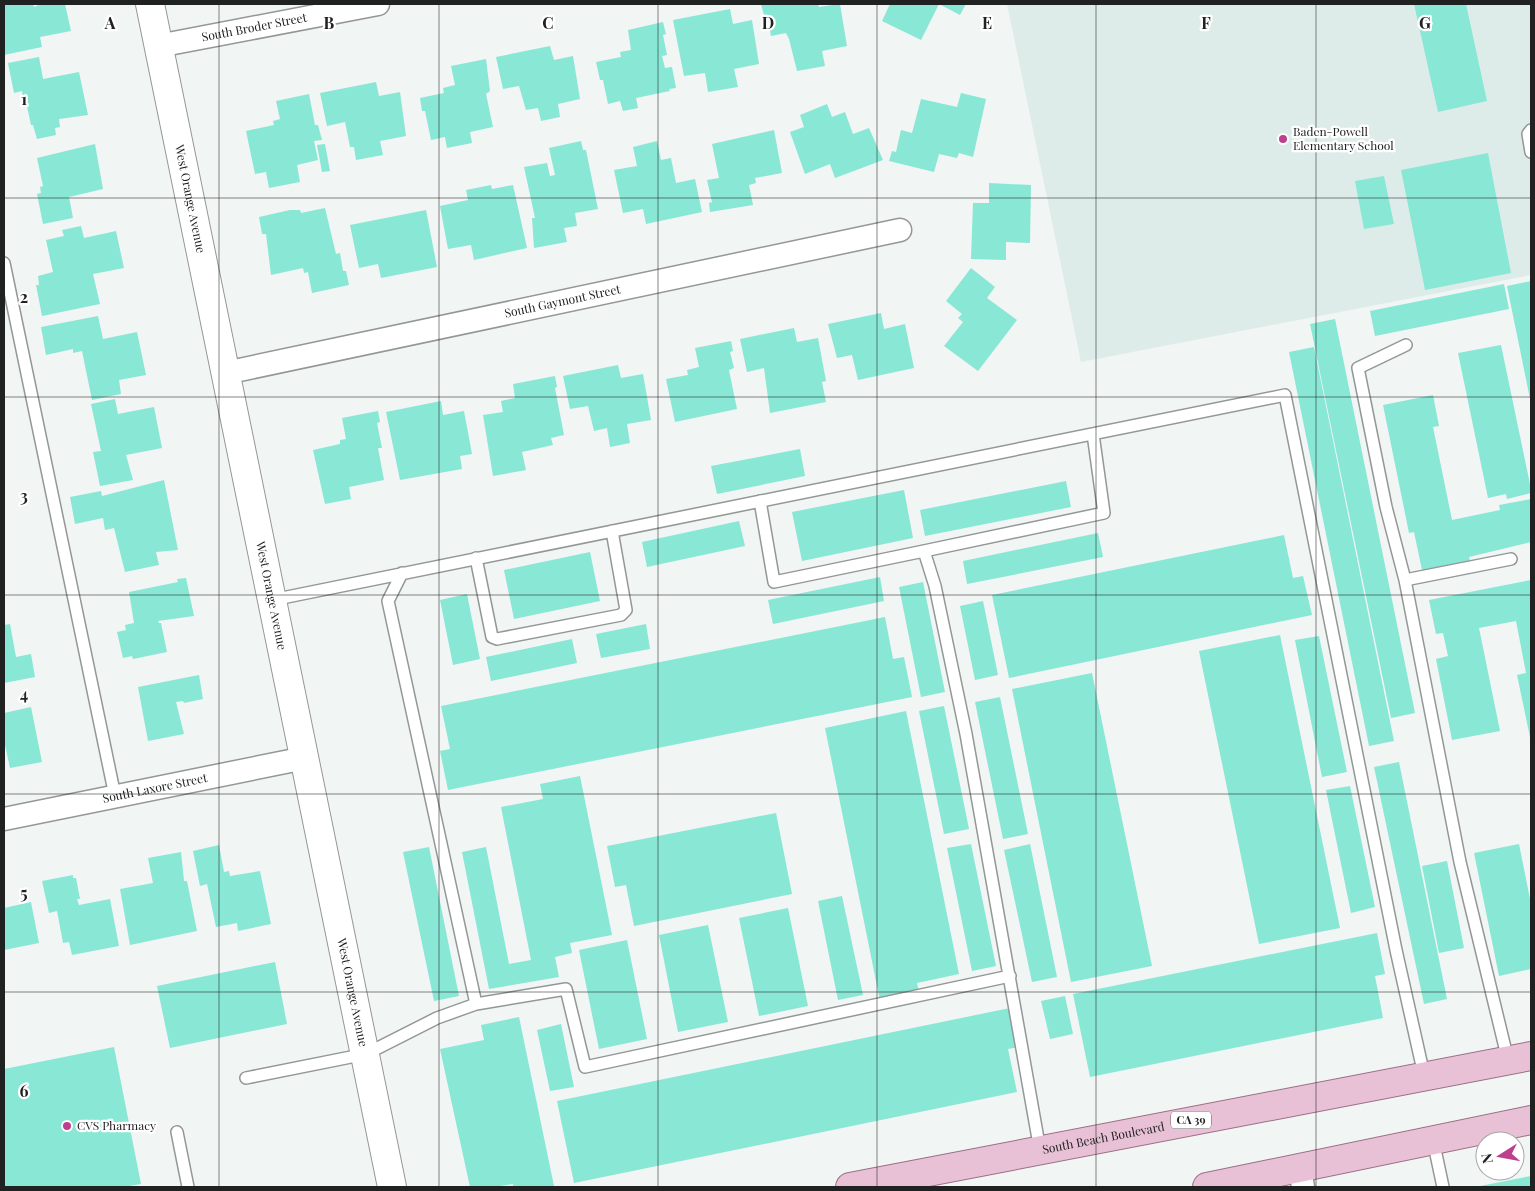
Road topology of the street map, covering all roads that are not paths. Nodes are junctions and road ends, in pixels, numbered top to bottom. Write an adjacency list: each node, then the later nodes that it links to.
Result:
1 (150, 4): 3 (street, West Orange Avenue)
2 (378, 4): 3 (street, South Broder Street)
3 (158, 46): 9 (street, West Orange Avenue)
4 (1531, 130): 5 (lane)
5 (1531, 152)
6 (900, 230): 9 (street, South Gaymont Street)
7 (4, 263): 20 (lane)
8 (1406, 345): 17 (lane)
9 (225, 373): 18 (street, West Orange Avenue)
10 (1093, 434): 11 (lane); 13 (lane); 26 (lane)
11 (760, 501): 12 (lane); 13 (lane)
12 (612, 531): 14 (lane); 14 (lane)
13 (924, 551): 22 (lane)
14 (476, 558): 16 (lane)
15 (1511, 559): 17 (lane)
16 (402, 573): 18 (lane); 23 (lane)
17 (1406, 580): 25 (lane)
18 (272, 600): 19 (street, West Orange Avenue)
19 (305, 758): 20 (street, South Laxore Street); 24 (street, West Orange Avenue)
20 (115, 796): 21 (street, South Laxore Street)
21 (4, 818)
22 (1010, 976): 23 (lane); 31 (lane)
23 (476, 1004): 24 (lane)
24 (366, 1054): 27 (lane); 34 (street, West Orange Avenue)
25 (1519, 1058): 26 (main road, South Beach Boulevard / CA 39)
26 (1424, 1074): 31 (main road, South Beach Boulevard / CA 39)
27 (246, 1078)
28 (1531, 1120): 30 (main road)
29 (177, 1132): 33 (lane)
30 (1433, 1140): 32 (main road); 37 (lane)
31 (1040, 1150): 35 (main road, South Beach Boulevard / CA 39)
32 (1302, 1178): 36 (main road)
33 (188, 1187)
34 (392, 1187)
35 (850, 1187)
36 (1207, 1187)
37 (1443, 1187)

